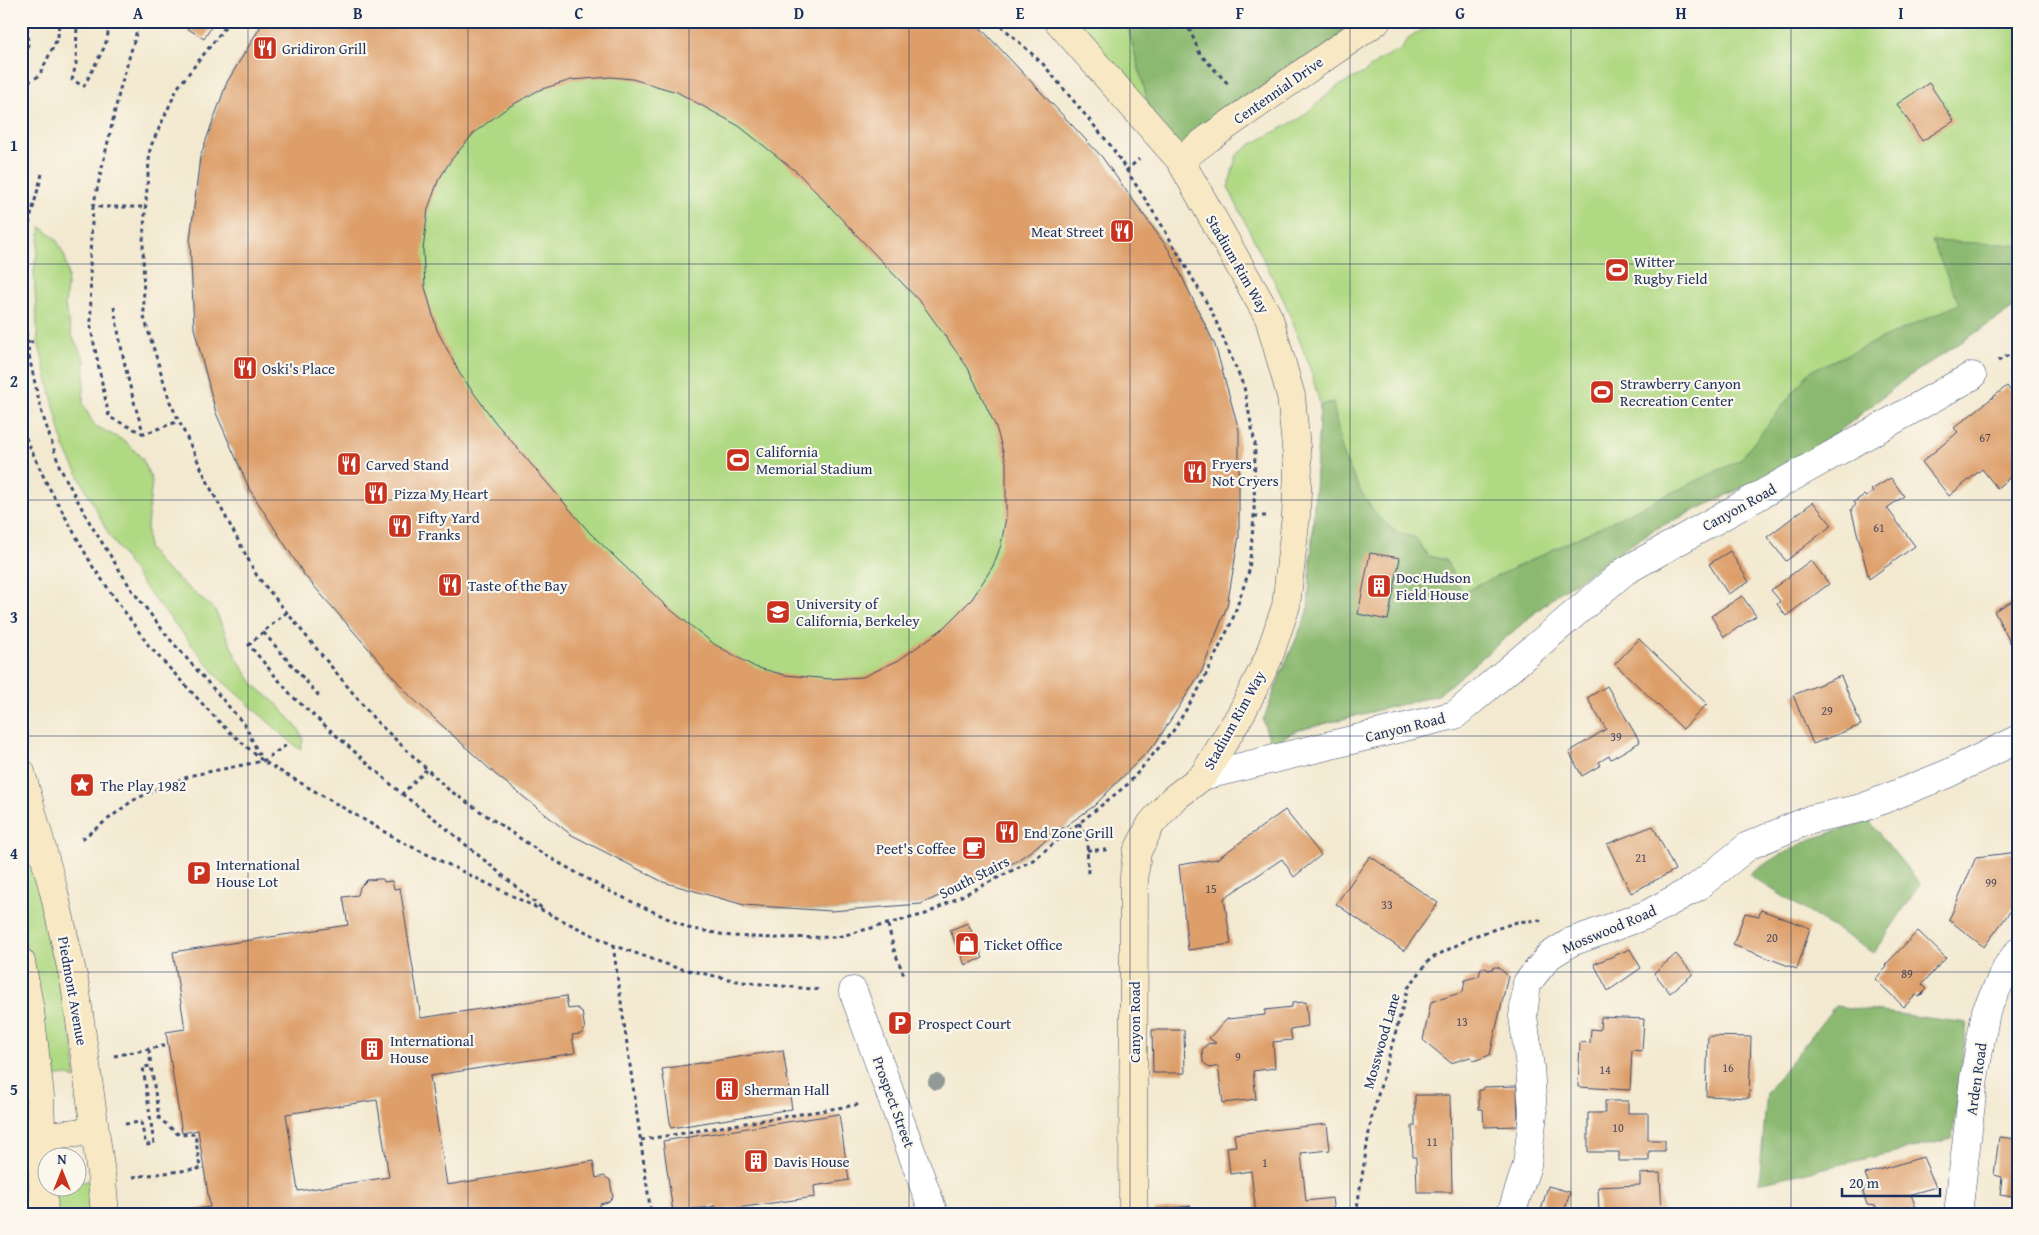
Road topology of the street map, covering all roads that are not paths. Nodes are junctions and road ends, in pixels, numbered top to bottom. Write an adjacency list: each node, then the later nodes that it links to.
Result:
1 (1058, 21): 3 (street, Stadium Rim Way)
2 (1377, 21): 3 (street, Centennial Drive)
3 (1180, 160): 7 (street, Stadium Rim Way)
4 (1972, 376): 7 (street, Canyon Road)
5 (2018, 739): 17 (street, Mosswood Road)
6 (21, 772): 11 (street, Piedmont Avenue)
7 (1203, 776): 16 (street, Canyon Road)
8 (2018, 952): 18 (street, Arden Road)
9 (21, 962): 12 (street)
10 (853, 991): 15 (street, Prospect Street)
11 (94, 1131): 12 (street); 14 (street, Piedmont Avenue)
12 (32, 1137): 13 (street)
13 (44, 1214)
14 (105, 1214)
15 (934, 1214)
16 (1133, 1214)
17 (1511, 1214)
18 (1958, 1214)

